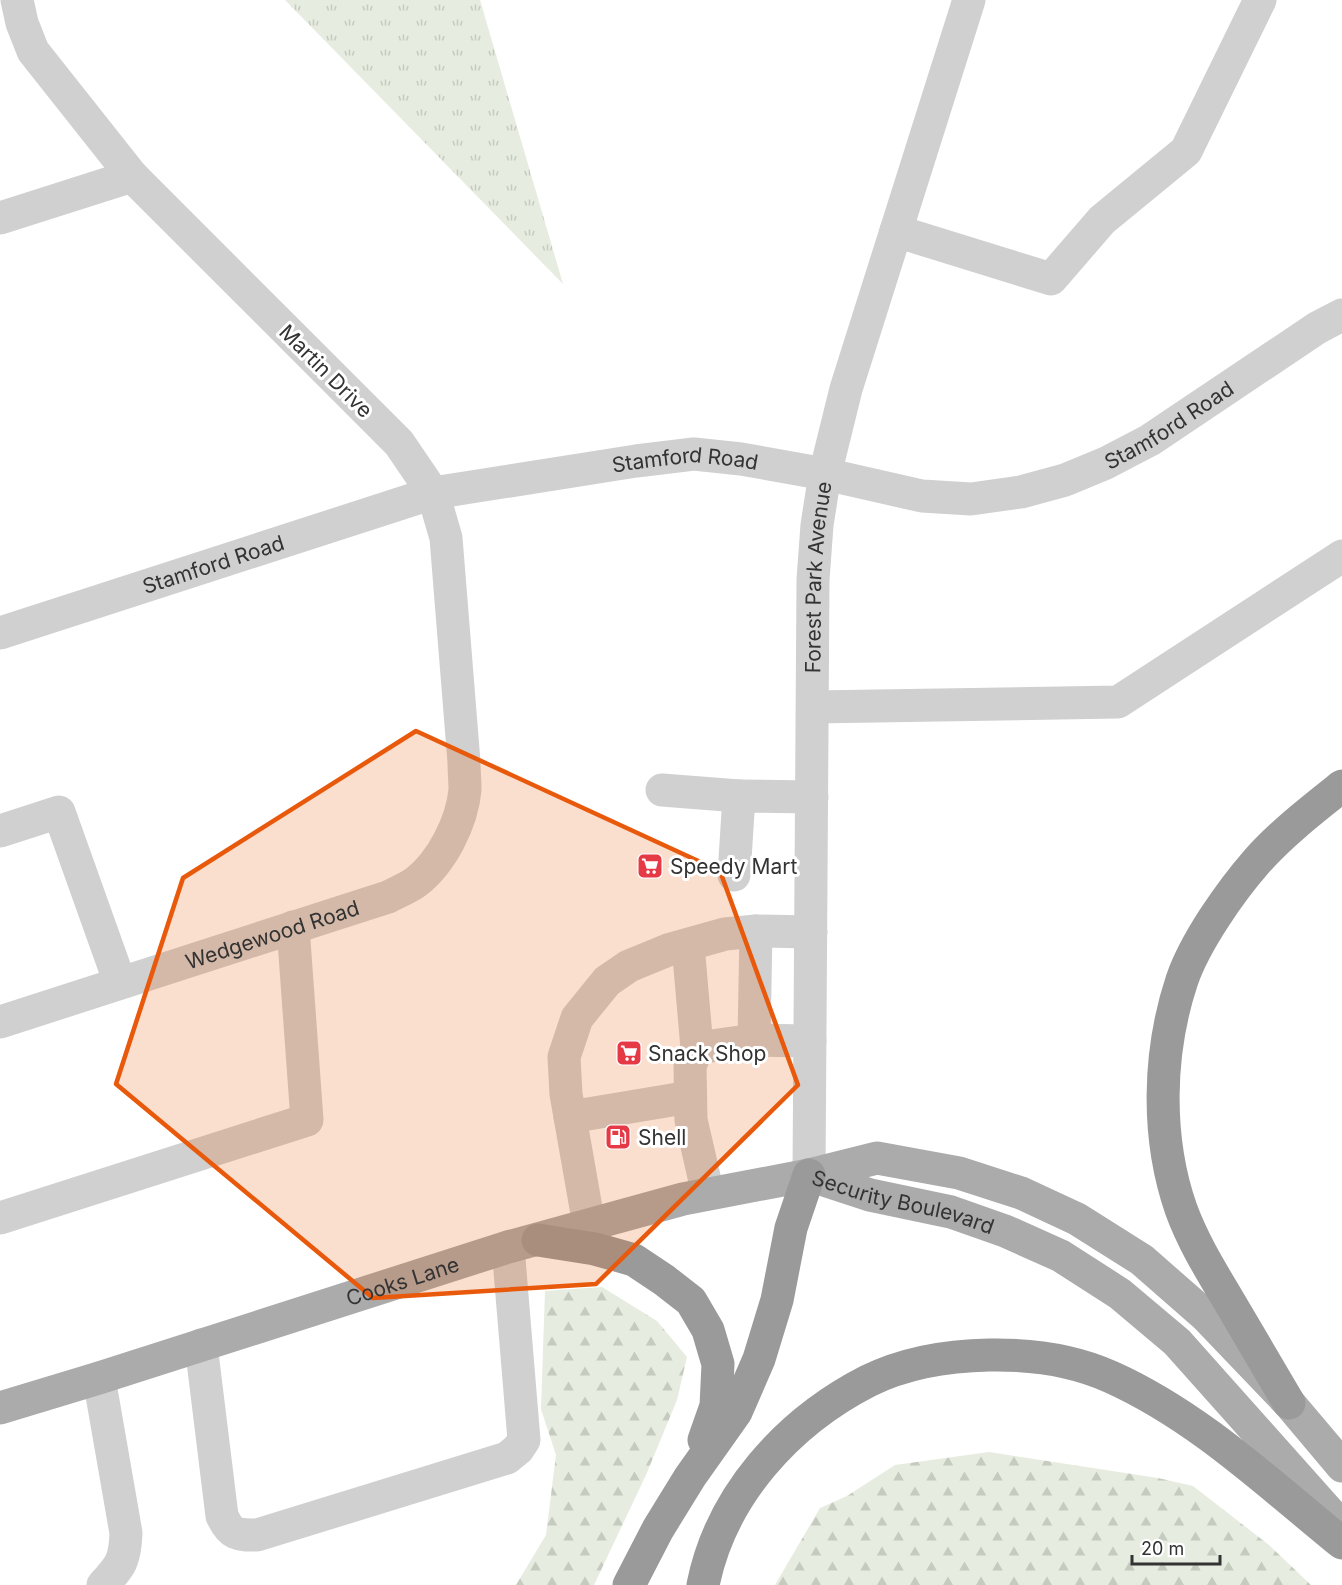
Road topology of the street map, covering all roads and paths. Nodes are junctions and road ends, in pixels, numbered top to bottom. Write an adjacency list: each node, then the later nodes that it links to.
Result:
1 (17, 0): 4 (street, Martin Drive)
2 (969, 0): 6 (street, Forest Park Avenue)
3 (1260, 0): 6 (street)
4 (132, 176): 5 (street); 9 (street, Martin Drive)
5 (0, 218)
6 (896, 231): 8 (street, Forest Park Avenue)
7 (1342, 315): 8 (street, Stamford Road)
8 (825, 474): 9 (street, Stamford Road); 12 (street, Forest Park Avenue)
9 (433, 493): 11 (street, Stamford Road); 13 (street, Martin Drive)
10 (1342, 556): 12 (street)
11 (0, 633)
12 (813, 707): 17 (street, Forest Park Avenue)
13 (464, 762): 20 (street, Wedgewood Road)
14 (1342, 786): 38 (highway)
15 (662, 790): 16 (street)
16 (739, 796): 17 (street); 19 (street)
17 (812, 797): 22 (street, Forest Park Avenue)
18 (0, 831): 24 (street)
19 (734, 875)
20 (293, 927): 24 (street, Wedgewood Road); 33 (street)
21 (756, 931): 22 (street); 23 (street); 26 (street)
22 (811, 932): 27 (street, Forest Park Avenue)
23 (688, 945): 28 (street); 30 (street)
24 (120, 983): 25 (street, Wedgewood Road)
25 (0, 1022)
26 (754, 1041): 27 (street); 28 (street)
27 (810, 1041): 31 (street, Forest Park Avenue)
28 (697, 1048): 29 (street)
29 (690, 1096): 30 (street); 32 (street)
30 (570, 1117): 34 (street)
31 (809, 1175): 32 (main road, Cooks Lane); 38 (main road, Security Boulevard); 41 (highway); 42 (main road, Security Boulevard)
32 (708, 1194): 34 (main road, Cooks Lane)
33 (0, 1218)
34 (589, 1225): 35 (main road, Cooks Lane)
35 (523, 1244): 36 (main road, Cooks Lane); 36 (street); 41 (highway)
36 (201, 1344): 37 (main road, Cooks Lane)
37 (99, 1378): 39 (main road, Cooks Lane); 44 (street)
38 (1289, 1403): 40 (main road, Security Boulevard)
39 (0, 1407)
40 (1342, 1466)
41 (690, 1478): 45 (highway)
42 (1342, 1527)
43 (1342, 1543): 46 (highway)
44 (103, 1585)
45 (629, 1585)
46 (703, 1585)

